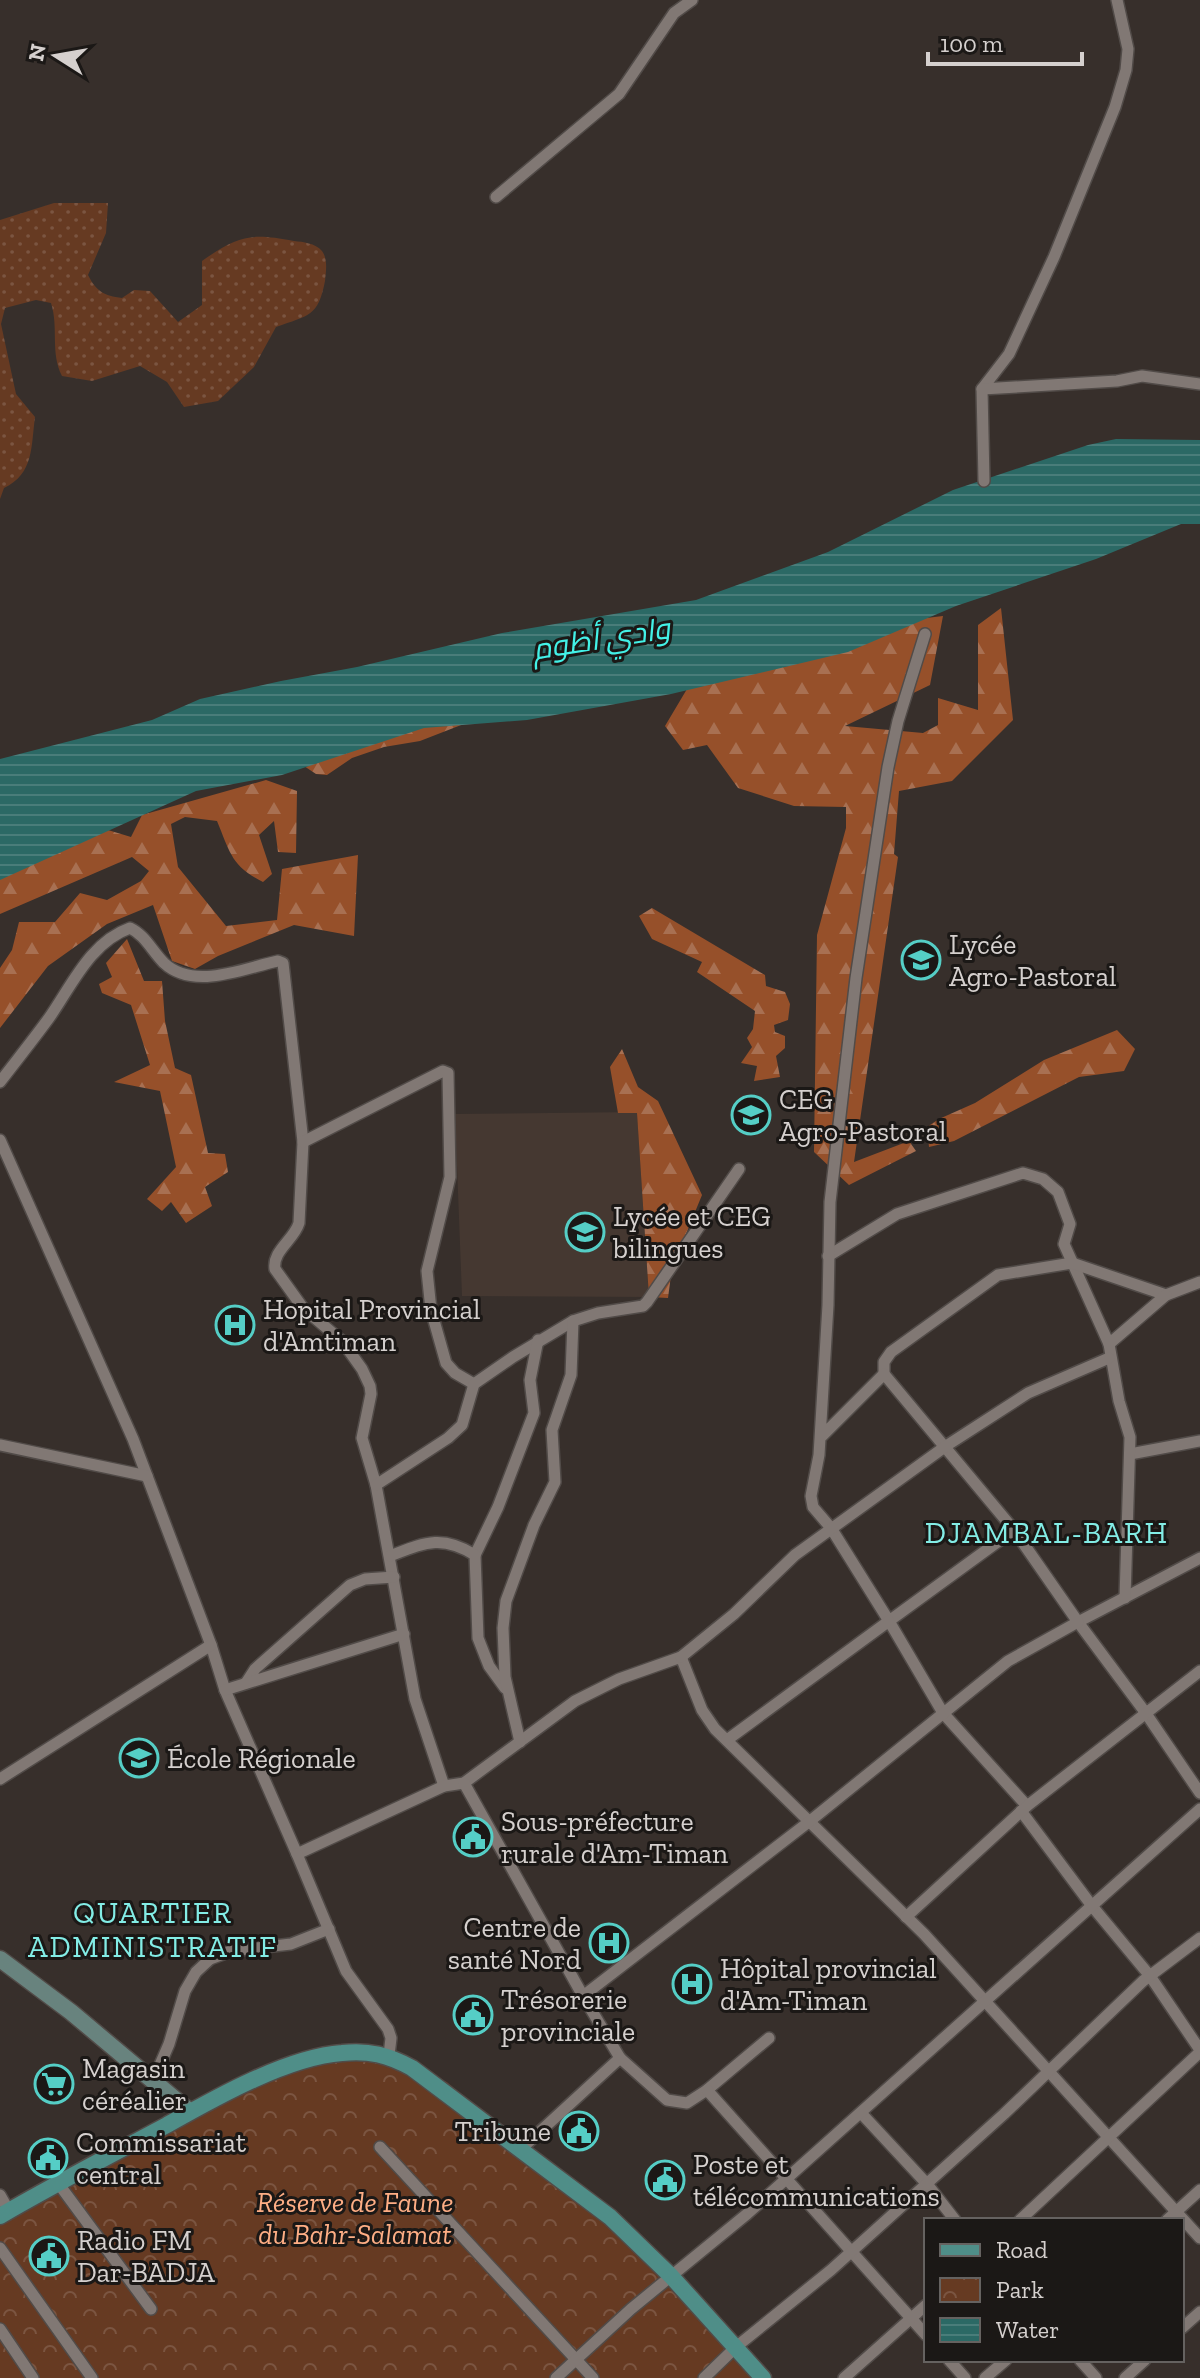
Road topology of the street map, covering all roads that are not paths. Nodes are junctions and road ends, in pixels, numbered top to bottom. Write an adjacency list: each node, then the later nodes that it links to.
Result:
1 (692, 0): 3 (street)
2 (1117, 0): 5 (street)
3 (496, 197)
4 (1200, 384): 5 (street)
5 (982, 389): 6 (street)
6 (984, 481)
7 (925, 634): 12 (street)
8 (0, 1082): 10 (street)
9 (0, 1140): 27 (street)
10 (303, 1142): 21 (street); 28 (street)
11 (739, 1169): 16 (street)
12 (828, 1256): 13 (street); 22 (street)
13 (1072, 1263): 15 (street); 18 (street); 20 (street)
14 (1200, 1282): 15 (street)
15 (1166, 1295): 18 (street)
16 (573, 1321): 17 (street); 44 (street)
17 (538, 1340): 21 (street); 31 (street)
18 (1109, 1344): 19 (street)
19 (1109, 1358): 25 (street); 26 (street)
20 (884, 1374): 22 (street); 25 (street)
21 (474, 1384): 28 (street)
22 (820, 1438): 29 (street)
23 (1200, 1441): 26 (street)
24 (0, 1445): 27 (street)
25 (946, 1446): 29 (street); 30 (street)
26 (1130, 1454): 35 (street)
27 (147, 1476): 39 (street)
28 (376, 1485): 32 (street)
29 (831, 1528): 36 (street); 40 (street)
30 (1014, 1530): 36 (street); 37 (street)
31 (475, 1555): 32 (street); 44 (street)
32 (390, 1556): 34 (street)
33 (1200, 1558): 35 (street)
34 (394, 1577): 38 (street); 42 (street)
35 (1125, 1598): 37 (street)
36 (889, 1621): 46 (street); 47 (street)
37 (1078, 1622): 45 (street); 46 (street)
38 (404, 1634): 42 (street); 51 (street)
39 (211, 1645): 43 (street); 49 (street)
40 (681, 1657): 47 (street); 48 (street)
41 (1200, 1671): 45 (street)
42 (246, 1683): 43 (street)
43 (225, 1690): 56 (street)
44 (509, 1694): 48 (street)
45 (1145, 1712): 52 (street); 53 (street)
46 (943, 1713): 53 (street); 55 (street)
47 (727, 1740): 55 (street)
48 (520, 1742): 50 (street)
49 (0, 1779)
50 (464, 1783): 51 (street); 63 (street)
51 (444, 1786): 56 (street)
52 (1200, 1793)
53 (1024, 1808): 57 (street); 58 (street)
54 (1200, 1809): 57 (street)
55 (810, 1821): 58 (street); 63 (street)
56 (297, 1854): 59 (street)
57 (1092, 1906): 62 (street); 64 (street)
58 (906, 1917): 64 (street)
59 (329, 1929): 67 (street); 70 (street)
60 (1200, 1938): 62 (street)
61 (0, 1959): 70 (main road)
62 (1150, 1976): 66 (street); 69 (street)
63 (583, 1996): 68 (street)
64 (985, 2002): 69 (street); 73 (street)
65 (769, 2038): 71 (street)
66 (1200, 2051): 74 (street)
67 (389, 2055): 72 (main road); 76 (main road)
68 (620, 2058): 71 (street); 76 (street)
69 (1049, 2071): 74 (street); 79 (street)
70 (153, 2081): 72 (main road)
71 (707, 2090): 77 (street)
72 (189, 2111): 78 (main road)
73 (861, 2113): 77 (street); 79 (street)
74 (1109, 2136): 83 (street); 85 (street)
75 (380, 2147): 99 (street)
76 (521, 2149): 90 (main road)
77 (787, 2179): 89 (street); 90 (street)
78 (58, 2183): 82 (main road); 92 (street)
79 (927, 2184): 84 (street); 89 (street)
80 (1200, 2190): 83 (street)
81 (0, 2195): 82 (street)
82 (4, 2213)
83 (1172, 2216)
84 (953, 2218)
85 (1022, 2218)
86 (1184, 2225): 87 (street)
87 (1200, 2238)
88 (0, 2248): 105 (street)
89 (852, 2251): 94 (street); 98 (street)
90 (671, 2276): 98 (main road); 99 (street)
91 (924, 2308): 94 (street)
92 (151, 2309)
93 (1200, 2312): 95 (street)
94 (911, 2319): 97 (street); 110 (street)
95 (1184, 2326)
96 (0, 2329): 104 (street)
97 (924, 2333)
98 (736, 2347): 108 (street); 109 (main road)
99 (577, 2360): 106 (street); 107 (street)
100 (953, 2362): 111 (street)
101 (1004, 2362): 112 (street)
102 (1082, 2362): 113 (street)
103 (1143, 2362): 114 (street)
104 (33, 2378)
105 (92, 2378)
106 (556, 2378)
107 (593, 2378)
108 (704, 2378)
109 (763, 2378)
110 (844, 2378)
111 (965, 2378)
112 (985, 2378)
113 (1096, 2378)
114 (1125, 2378)

